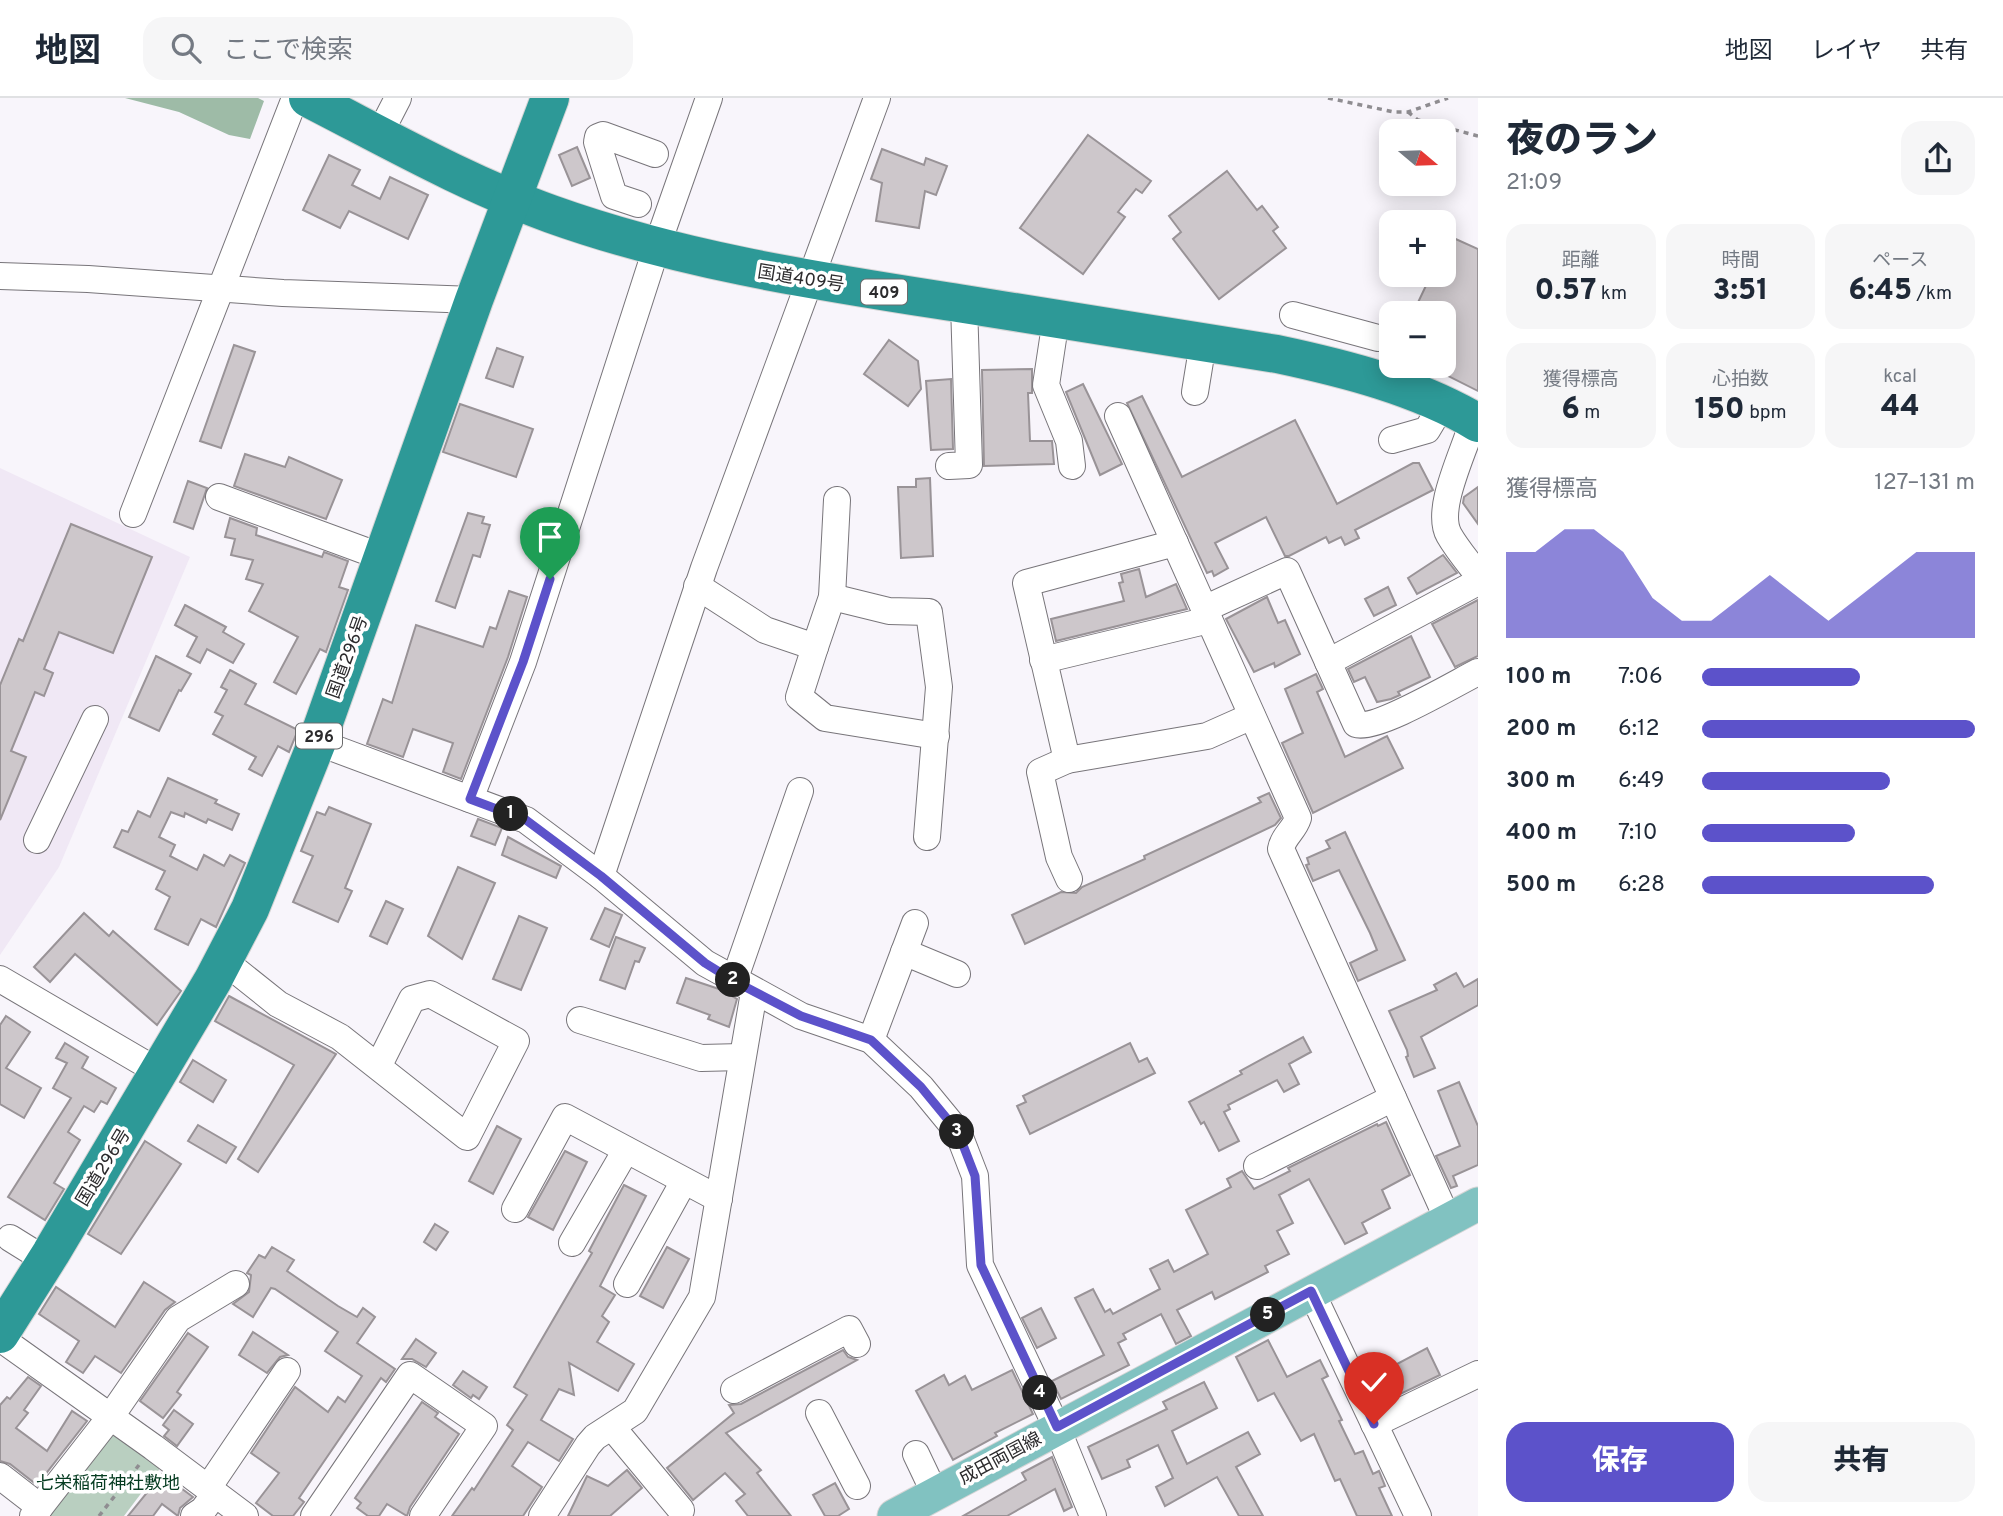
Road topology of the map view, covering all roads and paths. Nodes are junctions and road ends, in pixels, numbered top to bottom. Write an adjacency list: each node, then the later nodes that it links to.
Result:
1 (295, 98): 17 (street)
2 (308, 98): 8 (highway, 国道409号 / 409)
3 (709, 98): 14 (street)
4 (877, 98): 16 (street)
5 (1328, 98): 9 (path)
6 (1448, 98): 9 (path)
7 (540, 101): 12 (highway, 国道296号 / 296)
8 (391, 108): 12 (highway, 国道409号 / 409)
9 (1408, 112): 10 (path)
10 (1478, 136)
11 (655, 154): 13 (street)
12 (512, 198): 13 (highway, 国道409号 / 409); 18 (highway, 国道296号 / 296)
13 (625, 212): 14 (highway, 国道409号 / 409)
14 (657, 246): 16 (highway, 国道409号 / 409); 48 (street)
15 (0, 276): 17 (street)
16 (808, 280): 19 (highway, 国道409号 / 409); 35 (street)
17 (222, 288): 18 (street); 30 (street)
18 (474, 300): 32 (highway, 国道296号 / 296)
19 (964, 304): 20 (highway, 国道409号 / 409); 26 (street)
20 (1056, 319): 21 (highway, 国道409号 / 409); 27 (street)
21 (1189, 332): 22 (street); 24 (highway, 国道409号 / 409)
22 (1195, 392)
23 (1118, 416): 31 (street)
24 (1464, 416): 25 (street); 33 (street)
25 (1392, 440)
26 (949, 466)
27 (1072, 466)
28 (219, 497): 32 (street)
29 (837, 500): 36 (street)
30 (133, 514)
31 (1175, 543): 37 (street); 39 (street)
32 (383, 557): 45 (highway, 国道296号 / 296)
33 (1478, 575)
34 (1478, 582): 40 (street)
35 (697, 586): 38 (street); 52 (street)
36 (832, 597): 38 (street); 44 (street)
37 (1207, 615): 39 (street); 40 (street); 42 (street)
38 (815, 647): 44 (street)
39 (1043, 660): 46 (street)
40 (1328, 662): 41 (street)
41 (1478, 672)
42 (1252, 716): 46 (street); 64 (street)
43 (95, 719): 50 (street)
44 (936, 736): 49 (street)
45 (317, 742): 48 (street); 55 (highway, 国道296号 / 296)
46 (1067, 760): 51 (street)
47 (800, 792): 58 (street)
48 (470, 799): 52 (street)
49 (927, 838)
50 (37, 840)
51 (1064, 868)
52 (601, 876): 58 (street)
53 (915, 923): 54 (street)
54 (904, 952): 56 (street); 60 (street)
55 (223, 960): 62 (street); 63 (highway, 国道296号 / 296)
56 (957, 974)
57 (0, 979): 63 (street)
58 (744, 986): 60 (street); 61 (street)
59 (580, 1020): 61 (street)
60 (871, 1040): 87 (street)
61 (742, 1057): 68 (street)
62 (377, 1067): 62 (street)
63 (159, 1072): 74 (highway, 国道296号 / 296)
64 (1393, 1098): 66 (street); 71 (street)
65 (626, 1150): 67 (street); 70 (street); 73 (street)
66 (1257, 1166)
67 (684, 1181): 68 (street); 76 (street)
68 (719, 1199): 86 (street)
69 (1478, 1204): 71 (main road, 成田両国線)
70 (515, 1209)
71 (1448, 1220): 77 (main road, 成田両国線)
72 (10, 1238): 74 (street)
73 (572, 1243)
74 (47, 1261): 78 (highway, 国道296号 / 296)
75 (236, 1284): 84 (street)
76 (626, 1284)
77 (1311, 1291): 85 (street); 87 (main road, 成田両国線)
78 (0, 1336): 84 (street)
79 (857, 1344): 82 (street)
80 (287, 1371): 92 (street)
81 (1478, 1374): 85 (street)
82 (734, 1390)
83 (819, 1413): 91 (street)
84 (111, 1416): 88 (street); 95 (street)
85 (1374, 1424): 104 (street)
86 (612, 1427): 94 (street); 101 (street)
87 (1057, 1427): 93 (main road, 成田両国線); 103 (street)
88 (153, 1447): 92 (street); 96 (path)
89 (916, 1454): 93 (street)
90 (0, 1476): 95 (street)
91 (857, 1486)
92 (211, 1491): 97 (street); 98 (street)
93 (935, 1494): 102 (main road, 成田両国線)
94 (681, 1510)
95 (36, 1512)
96 (99, 1516)
97 (194, 1516)
98 (245, 1516)
99 (314, 1516): 100 (street)
100 (423, 1516)
101 (542, 1516)
102 (894, 1516)
103 (1093, 1516)
104 (1418, 1516)

